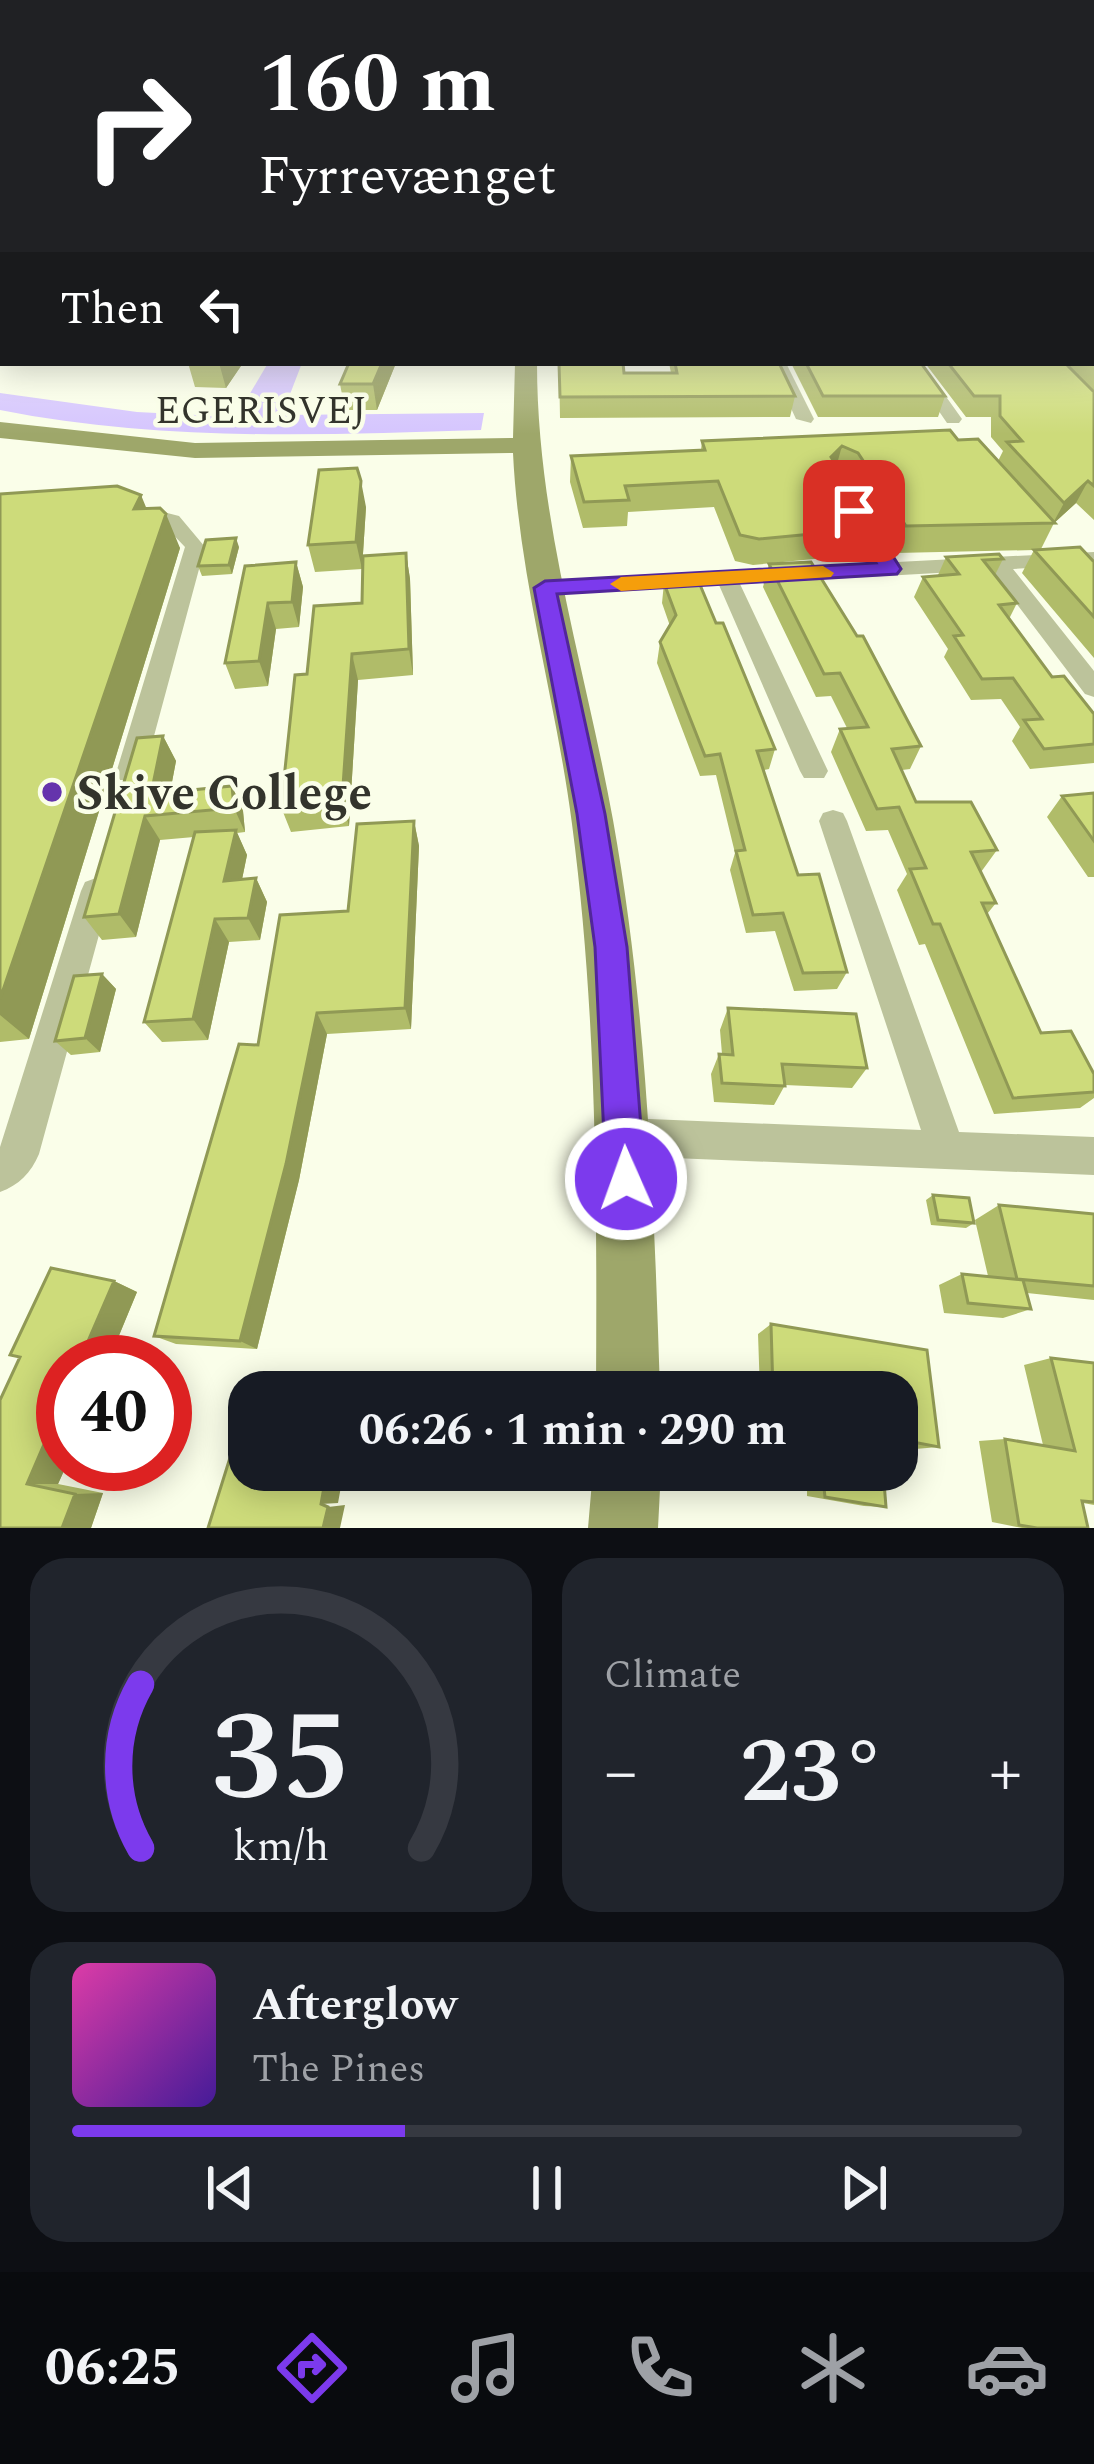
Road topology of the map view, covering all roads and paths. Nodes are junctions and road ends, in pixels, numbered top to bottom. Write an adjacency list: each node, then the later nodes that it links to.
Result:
1 (526, 366): 7 (street)
2 (779, 366): 4 (street)
3 (916, 366): 5 (street)
4 (805, 419)
5 (953, 419)
6 (0, 430): 7 (street, EGERISVEJ)
7 (523, 445): 14 (street)
8 (837, 481): 12 (street)
9 (113, 509): 17 (street)
10 (1094, 558): 11 (street)
11 (997, 563): 12 (street); 15 (street)
12 (890, 569): 13 (street)
13 (726, 578): 14 (street); 16 (street)
14 (545, 588): 20 (street)
15 (1094, 688)
16 (814, 770)
17 (124, 794)
18 (833, 821): 21 (street)
19 (104, 862): 23 (street)
20 (625, 1137): 21 (street); 24 (street)
21 (946, 1148): 22 (street)
22 (1094, 1156)
23 (0, 1173)
24 (628, 1371)
25 (626, 1491): 26 (street)
26 (623, 1528)

